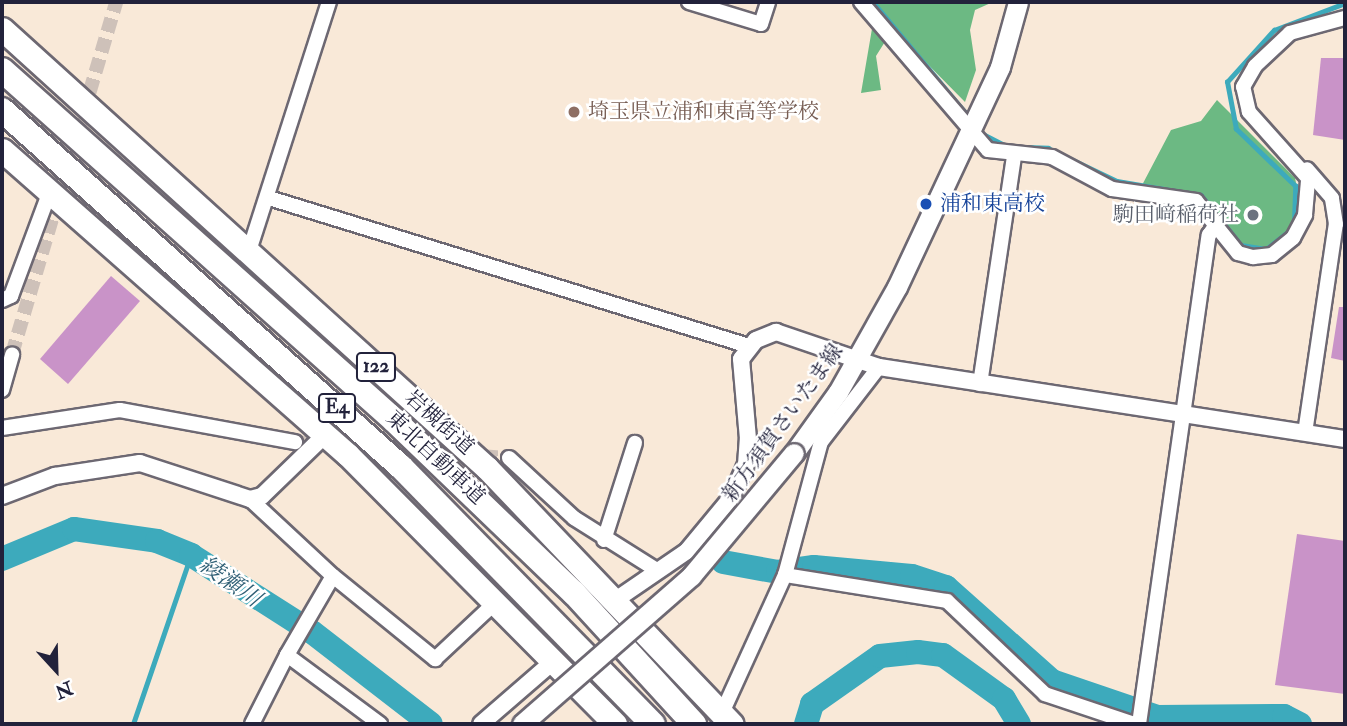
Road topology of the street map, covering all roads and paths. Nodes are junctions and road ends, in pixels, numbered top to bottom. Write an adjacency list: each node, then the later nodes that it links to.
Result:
1 (329, 2): 15 (street)
2 (689, 2): 3 (street)
3 (768, 2)
4 (861, 2): 10 (street)
5 (1018, 2): 10 (main road, 新方須賀さいたま線)
6 (1345, 18): 13 (street)
7 (2, 29): 17 (highway, 岩槻街道 / 122)
8 (2, 70): 51 (highway, 東北自動車道 / E4)
9 (2, 110): 50 (highway, 東北自動車道 / E4)
10 (970, 133): 12 (street); 21 (main road, 新方須賀さいたま線)
11 (2, 150): 14 (highway)
12 (1014, 157): 16 (street); 23 (street)
13 (1307, 169): 16 (street); 27 (street)
14 (50, 191): 18 (street); 28 (highway)
15 (268, 198): 17 (street); 19 (street)
16 (1217, 223): 25 (street)
17 (249, 251): 39 (highway, 岩槻街道 / 122)
18 (2, 300)
19 (749, 346): 21 (street); 36 (street)
20 (12, 354): 24 (street)
21 (858, 360): 22 (street); 48 (main road, 新方須賀さいたま線, bridge)
22 (879, 367): 23 (street); 37 (street)
23 (980, 384): 25 (street)
24 (2, 390)
25 (1184, 414): 27 (street); 43 (street)
26 (2, 428): 30 (street)
27 (1305, 433): 29 (street)
28 (325, 435): 34 (street); 40 (highway)
29 (1345, 439)
30 (295, 442)
31 (635, 443): 35 (street)
32 (509, 458): 35 (street)
33 (2, 496): 34 (street)
34 (250, 499): 38 (street)
35 (604, 540): 36 (street)
36 (658, 571): 39 (street)
37 (785, 575): 43 (street); 44 (street)
38 (333, 576): 40 (street); 41 (street)
39 (617, 599): 44 (highway, 岩槻街道 / 122)
40 (497, 601): 42 (highway)
41 (288, 655): 45 (street); 46 (street)
42 (555, 660): 47 (street); 49 (highway)
43 (1139, 718)
44 (727, 719)
45 (252, 724)
46 (380, 724)
47 (481, 724)
48 (522, 724)
49 (615, 724)
50 (653, 724)
51 (694, 724)

